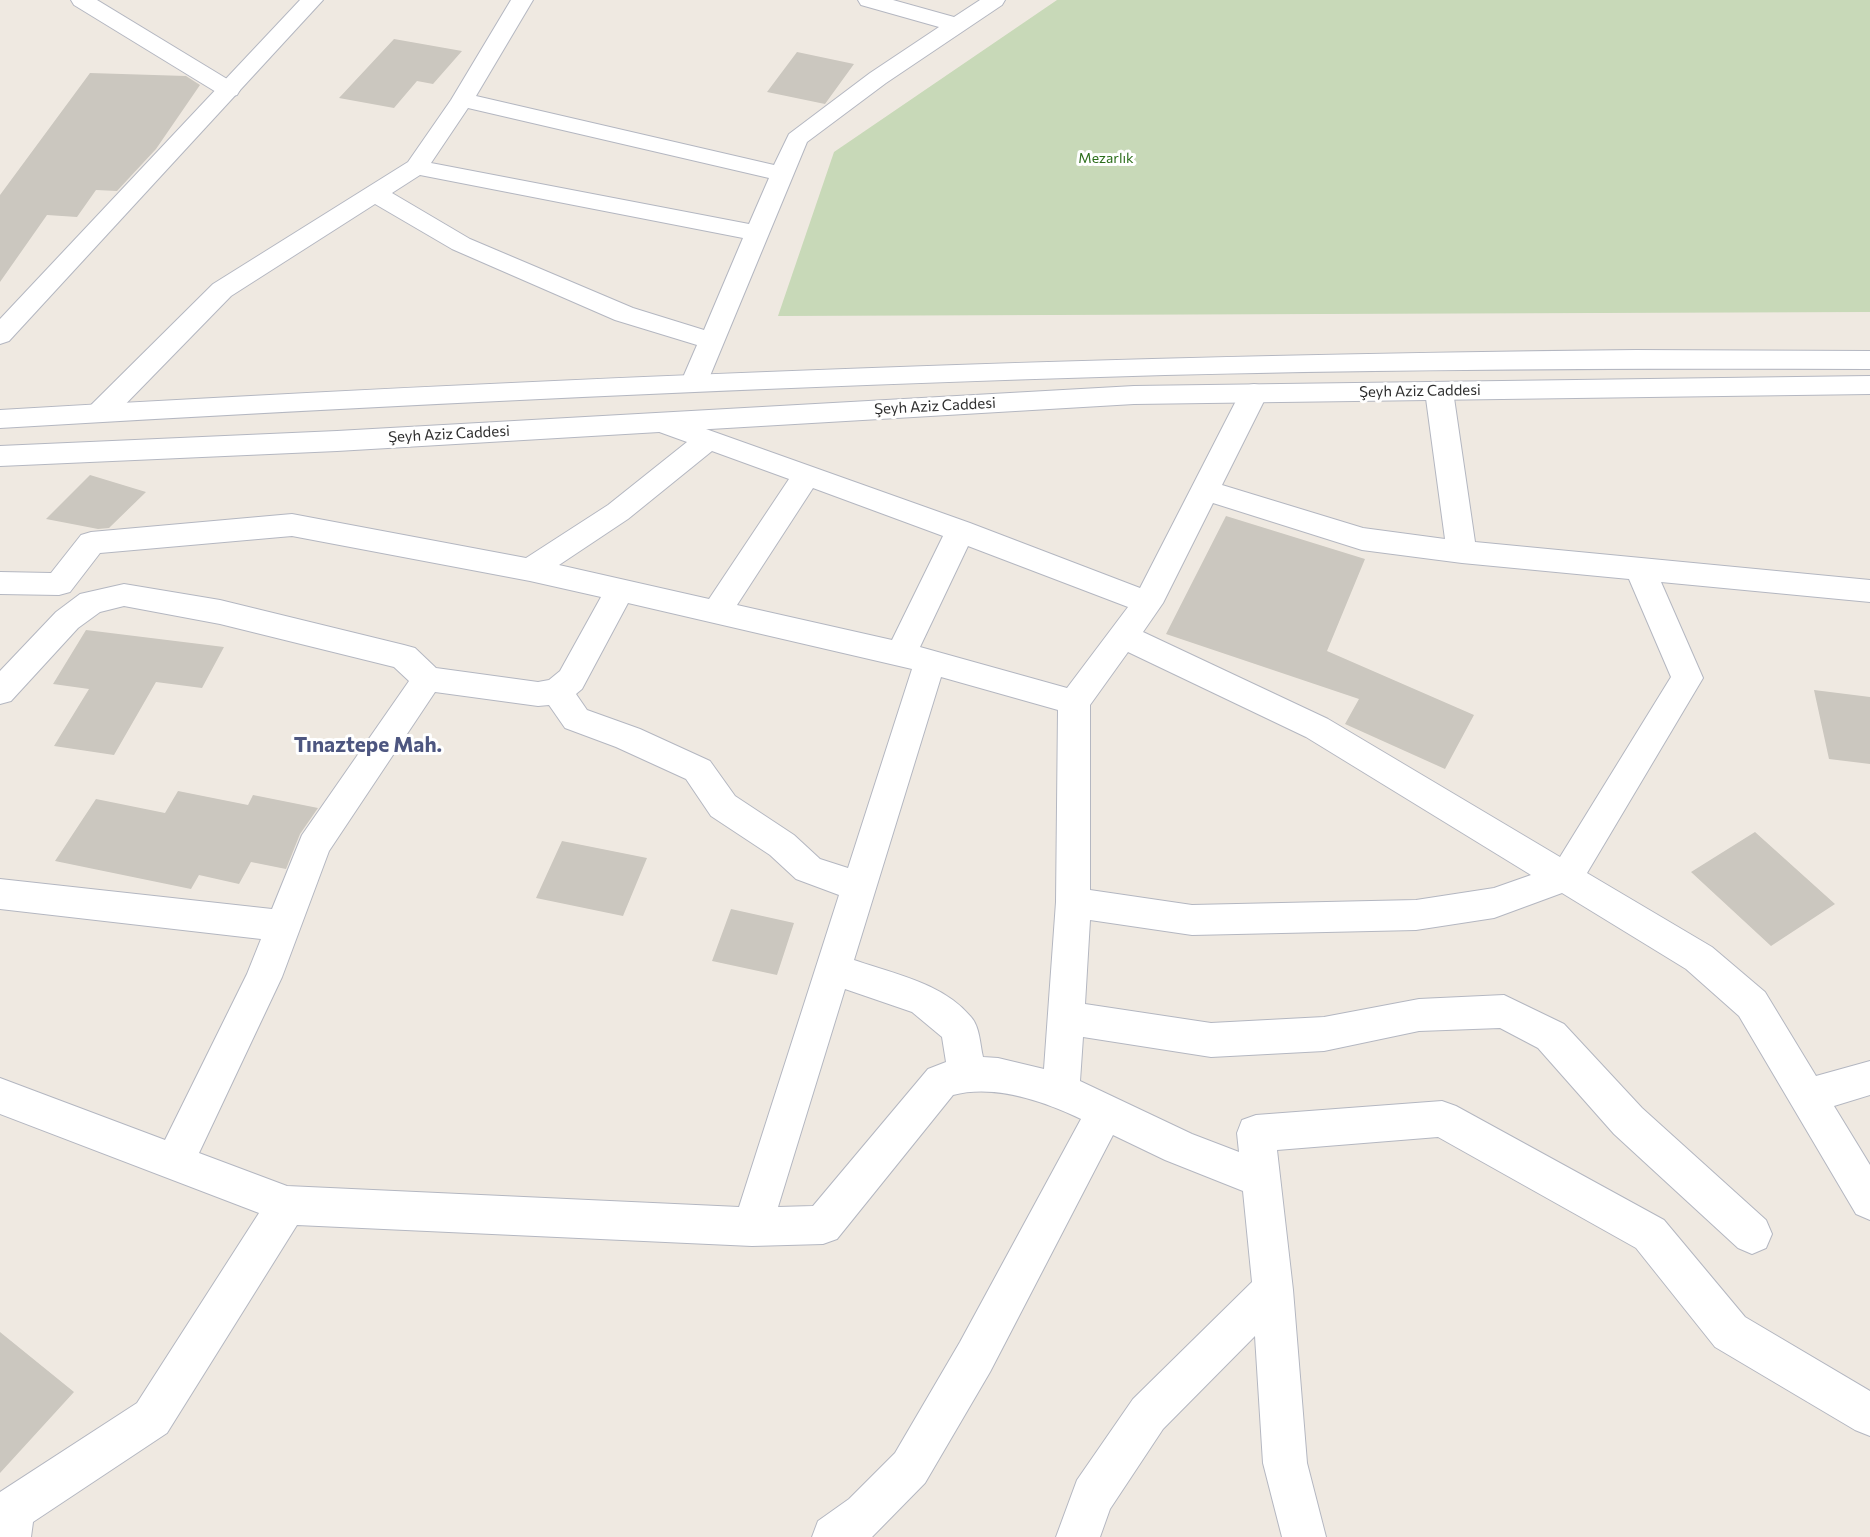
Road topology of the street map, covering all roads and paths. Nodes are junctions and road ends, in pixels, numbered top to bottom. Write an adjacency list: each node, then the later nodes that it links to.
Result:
1 (82, 0): 7 (street)
2 (522, 0): 8 (street)
3 (869, 0): 6 (street)
4 (994, 0): 6 (street)
5 (309, 1): 7 (street)
6 (957, 25): 10 (street)
7 (229, 90): 13 (street)
8 (462, 100): 9 (street); 10 (street)
9 (416, 167): 11 (street); 12 (street)
10 (783, 174): 12 (street)
11 (374, 193): 14 (street); 20 (street)
12 (757, 233): 14 (street)
13 (0, 335)
14 (712, 341): 16 (street)
15 (1870, 360): 16 (street, Şeyh Aziz Caddesi)
16 (695, 382): 20 (street, Şeyh Aziz Caddesi)
17 (1870, 385): 18 (street, Şeyh Aziz Caddesi)
18 (1439, 391): 19 (street, Şeyh Aziz Caddesi); 28 (street)
19 (1254, 393): 22 (street, Şeyh Aziz Caddesi); 26 (street)
20 (101, 412): 21 (street, Şeyh Aziz Caddesi)
21 (0, 418)
22 (662, 422): 23 (street); 24 (street, Şeyh Aziz Caddesi)
23 (709, 439): 25 (street); 30 (street)
24 (0, 456)
25 (807, 475): 27 (street); 35 (street)
26 (1205, 490): 28 (street); 34 (street)
27 (960, 531): 34 (street); 37 (street)
28 (1462, 552): 29 (street)
29 (1640, 569): 33 (street); 42 (street)
30 (530, 570): 31 (street); 32 (street)
31 (0, 583)
32 (621, 591): 35 (street); 39 (street)
33 (1870, 591)
34 (1148, 603): 36 (street)
35 (717, 612): 37 (street)
36 (1123, 636): 41 (street); 42 (street)
37 (916, 658): 41 (street); 43 (street)
38 (427, 679): 39 (street); 40 (street); 46 (street)
39 (557, 691): 43 (street)
40 (0, 692)
41 (1074, 702): 45 (street)
42 (1566, 877): 45 (street); 53 (street)
43 (859, 887): 47 (street)
44 (0, 894): 46 (street)
45 (1073, 902): 48 (street)
46 (284, 926): 55 (street)
47 (834, 969): 49 (street); 59 (street)
48 (1066, 1018): 51 (street); 60 (street)
49 (967, 1074): 51 (street); 59 (street)
50 (1870, 1078): 53 (street)
51 (1061, 1091): 54 (street)
52 (0, 1096): 55 (street)
53 (1807, 1096): 57 (street)
54 (1105, 1112): 56 (street); 64 (street)
55 (174, 1163): 58 (street)
56 (1260, 1179): 61 (street); 62 (street)
57 (1870, 1201)
58 (287, 1205): 59 (street); 63 (street)
59 (752, 1227)
60 (1752, 1234)
61 (1273, 1290): 65 (street); 66 (street)
62 (1870, 1415)
63 (7, 1516)
64 (834, 1537)
65 (1078, 1537)
66 (1304, 1537)

